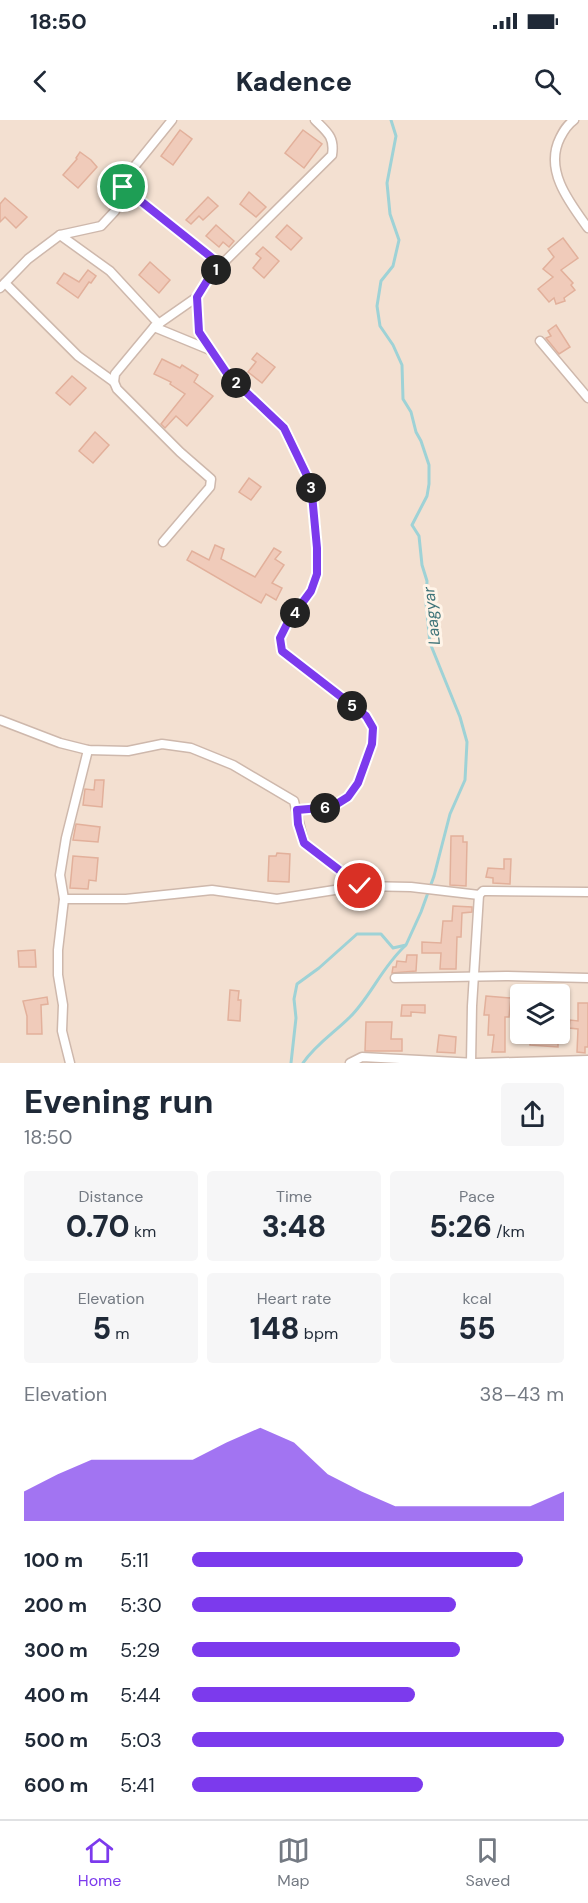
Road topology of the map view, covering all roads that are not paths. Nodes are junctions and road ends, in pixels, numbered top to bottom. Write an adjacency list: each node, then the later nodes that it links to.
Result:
1 (172, 120): 4 (street)
2 (315, 120): 7 (street)
3 (574, 120): 5 (street)
4 (123, 187): 6 (street); 7 (street)
5 (588, 228)
6 (60, 235): 8 (street); 10 (street)
7 (221, 265): 9 (street)
8 (3, 285): 13 (street)
9 (197, 297): 10 (street); 12 (street)
10 (157, 325): 12 (street); 13 (street)
11 (540, 342): 14 (street)
12 (211, 350): 18 (street)
13 (114, 382): 15 (street)
14 (588, 398)
15 (163, 542)
16 (0, 720): 17 (street)
17 (88, 750): 18 (street); 22 (street)
18 (297, 810): 19 (street)
19 (360, 886): 21 (street); 22 (street)
20 (588, 892): 21 (street)
21 (479, 895): 23 (street)
22 (64, 899): 27 (street)
23 (474, 977): 24 (street); 25 (street); 29 (street)
24 (395, 978)
25 (588, 978)
26 (588, 1060): 29 (street)
27 (70, 1063)
28 (350, 1063): 29 (street)
29 (471, 1063)

